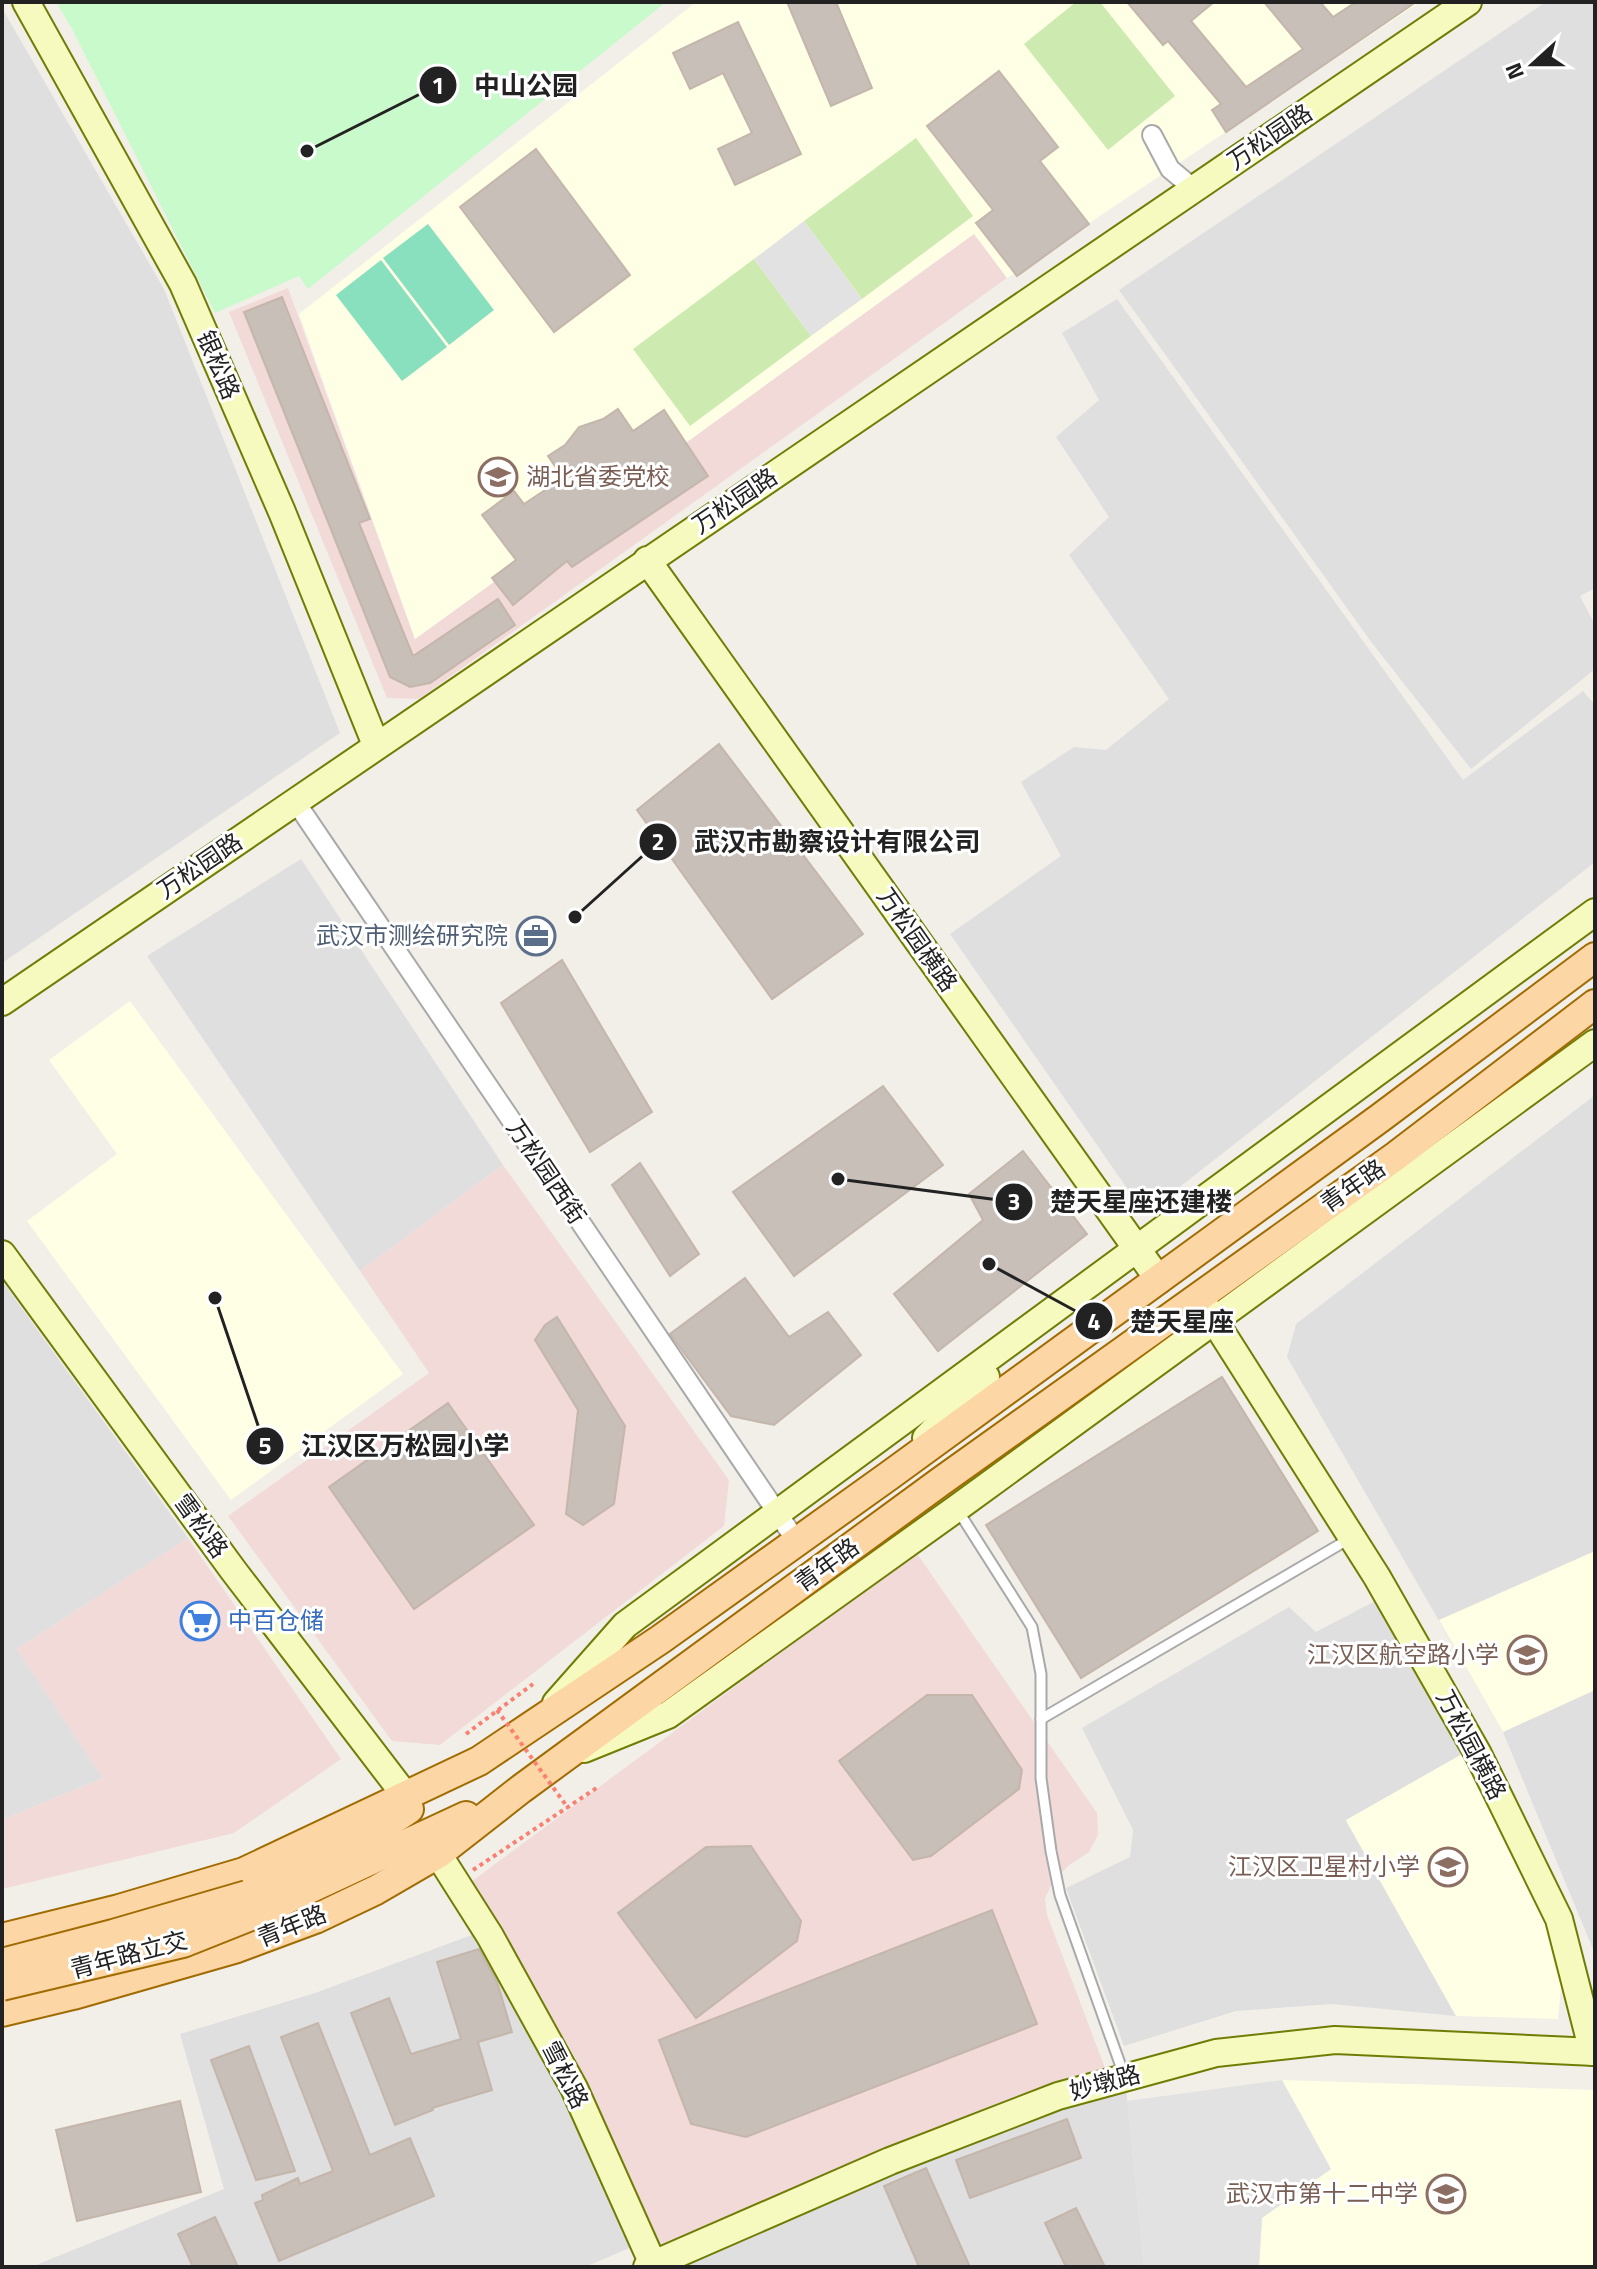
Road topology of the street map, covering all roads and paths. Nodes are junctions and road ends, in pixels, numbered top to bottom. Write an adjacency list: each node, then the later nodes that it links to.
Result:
1 (26, 2): 6 (street, 银松路)
2 (1468, 2): 4 (street, 万松园路)
3 (1152, 135): 4 (street)
4 (1194, 189): 5 (street, 万松园路)
5 (647, 560): 6 (street, 万松园路); 13 (street, 万松园横路)
6 (376, 745): 7 (street, 万松园路)
7 (295, 801): 10 (street, 万松园路); 23 (street, 万松园西街)
8 (1595, 912): 13 (street)
9 (1595, 957): 15 (main road, 青年路)
10 (2, 1002)
11 (1595, 1007): 16 (main road, 青年路)
12 (1595, 1043): 17 (street)
13 (1138, 1250): 15 (street, 万松园横路); 18 (street)
14 (2, 1254): 35 (street, 雪松路)
15 (1159, 1280): 20 (main road, 青年路)
16 (1199, 1296): 17 (street, 万松园横路); 21 (main road, 青年路)
17 (1214, 1320): 19 (street); 24 (street, 万松园横路)
18 (1039, 1323): 20 (street); 23 (street)
19 (1096, 1406): 21 (street); 22 (street)
20 (890, 1475): 25 (main road, 青年路)
21 (910, 1503): 31 (main road, 青年路)
22 (957, 1508): 28 (lane); 31 (street)
23 (778, 1514): 25 (street, 万松园西街); 29 (street)
24 (1352, 1537): 28 (lane); 44 (street, 万松园横路)
25 (797, 1542): 29 (main road, 青年路)
26 (533, 1684): 27 (path)
27 (497, 1710): 30 (path); 36 (path, bridge)
28 (1041, 1719): 45 (lane)
29 (541, 1720): 32 (main road, 青年路)
30 (466, 1734)
31 (562, 1758): 34 (main road, 青年路)
32 (479, 1761): 35 (main road, 青年路); 39 (main road)
33 (598, 1787): 36 (path)
34 (521, 1789): 37 (main road, 青年路); 39 (main road)
35 (405, 1795): 40 (main road, 青年路)
36 (568, 1808): 38 (path)
37 (438, 1854): 43 (main road, 青年路); 46 (street, 雪松路)
38 (470, 1872)
39 (250, 1905): 41 (main road, 青年路立交, bridge); 42 (main road, 青年路立交, bridge)
40 (2, 1938)
41 (2, 1963)
42 (2, 1986)
43 (2, 2012)
44 (1594, 2052): 45 (street, 妙墩路)
45 (1125, 2078): 46 (street, 妙墩路)
46 (650, 2266)

